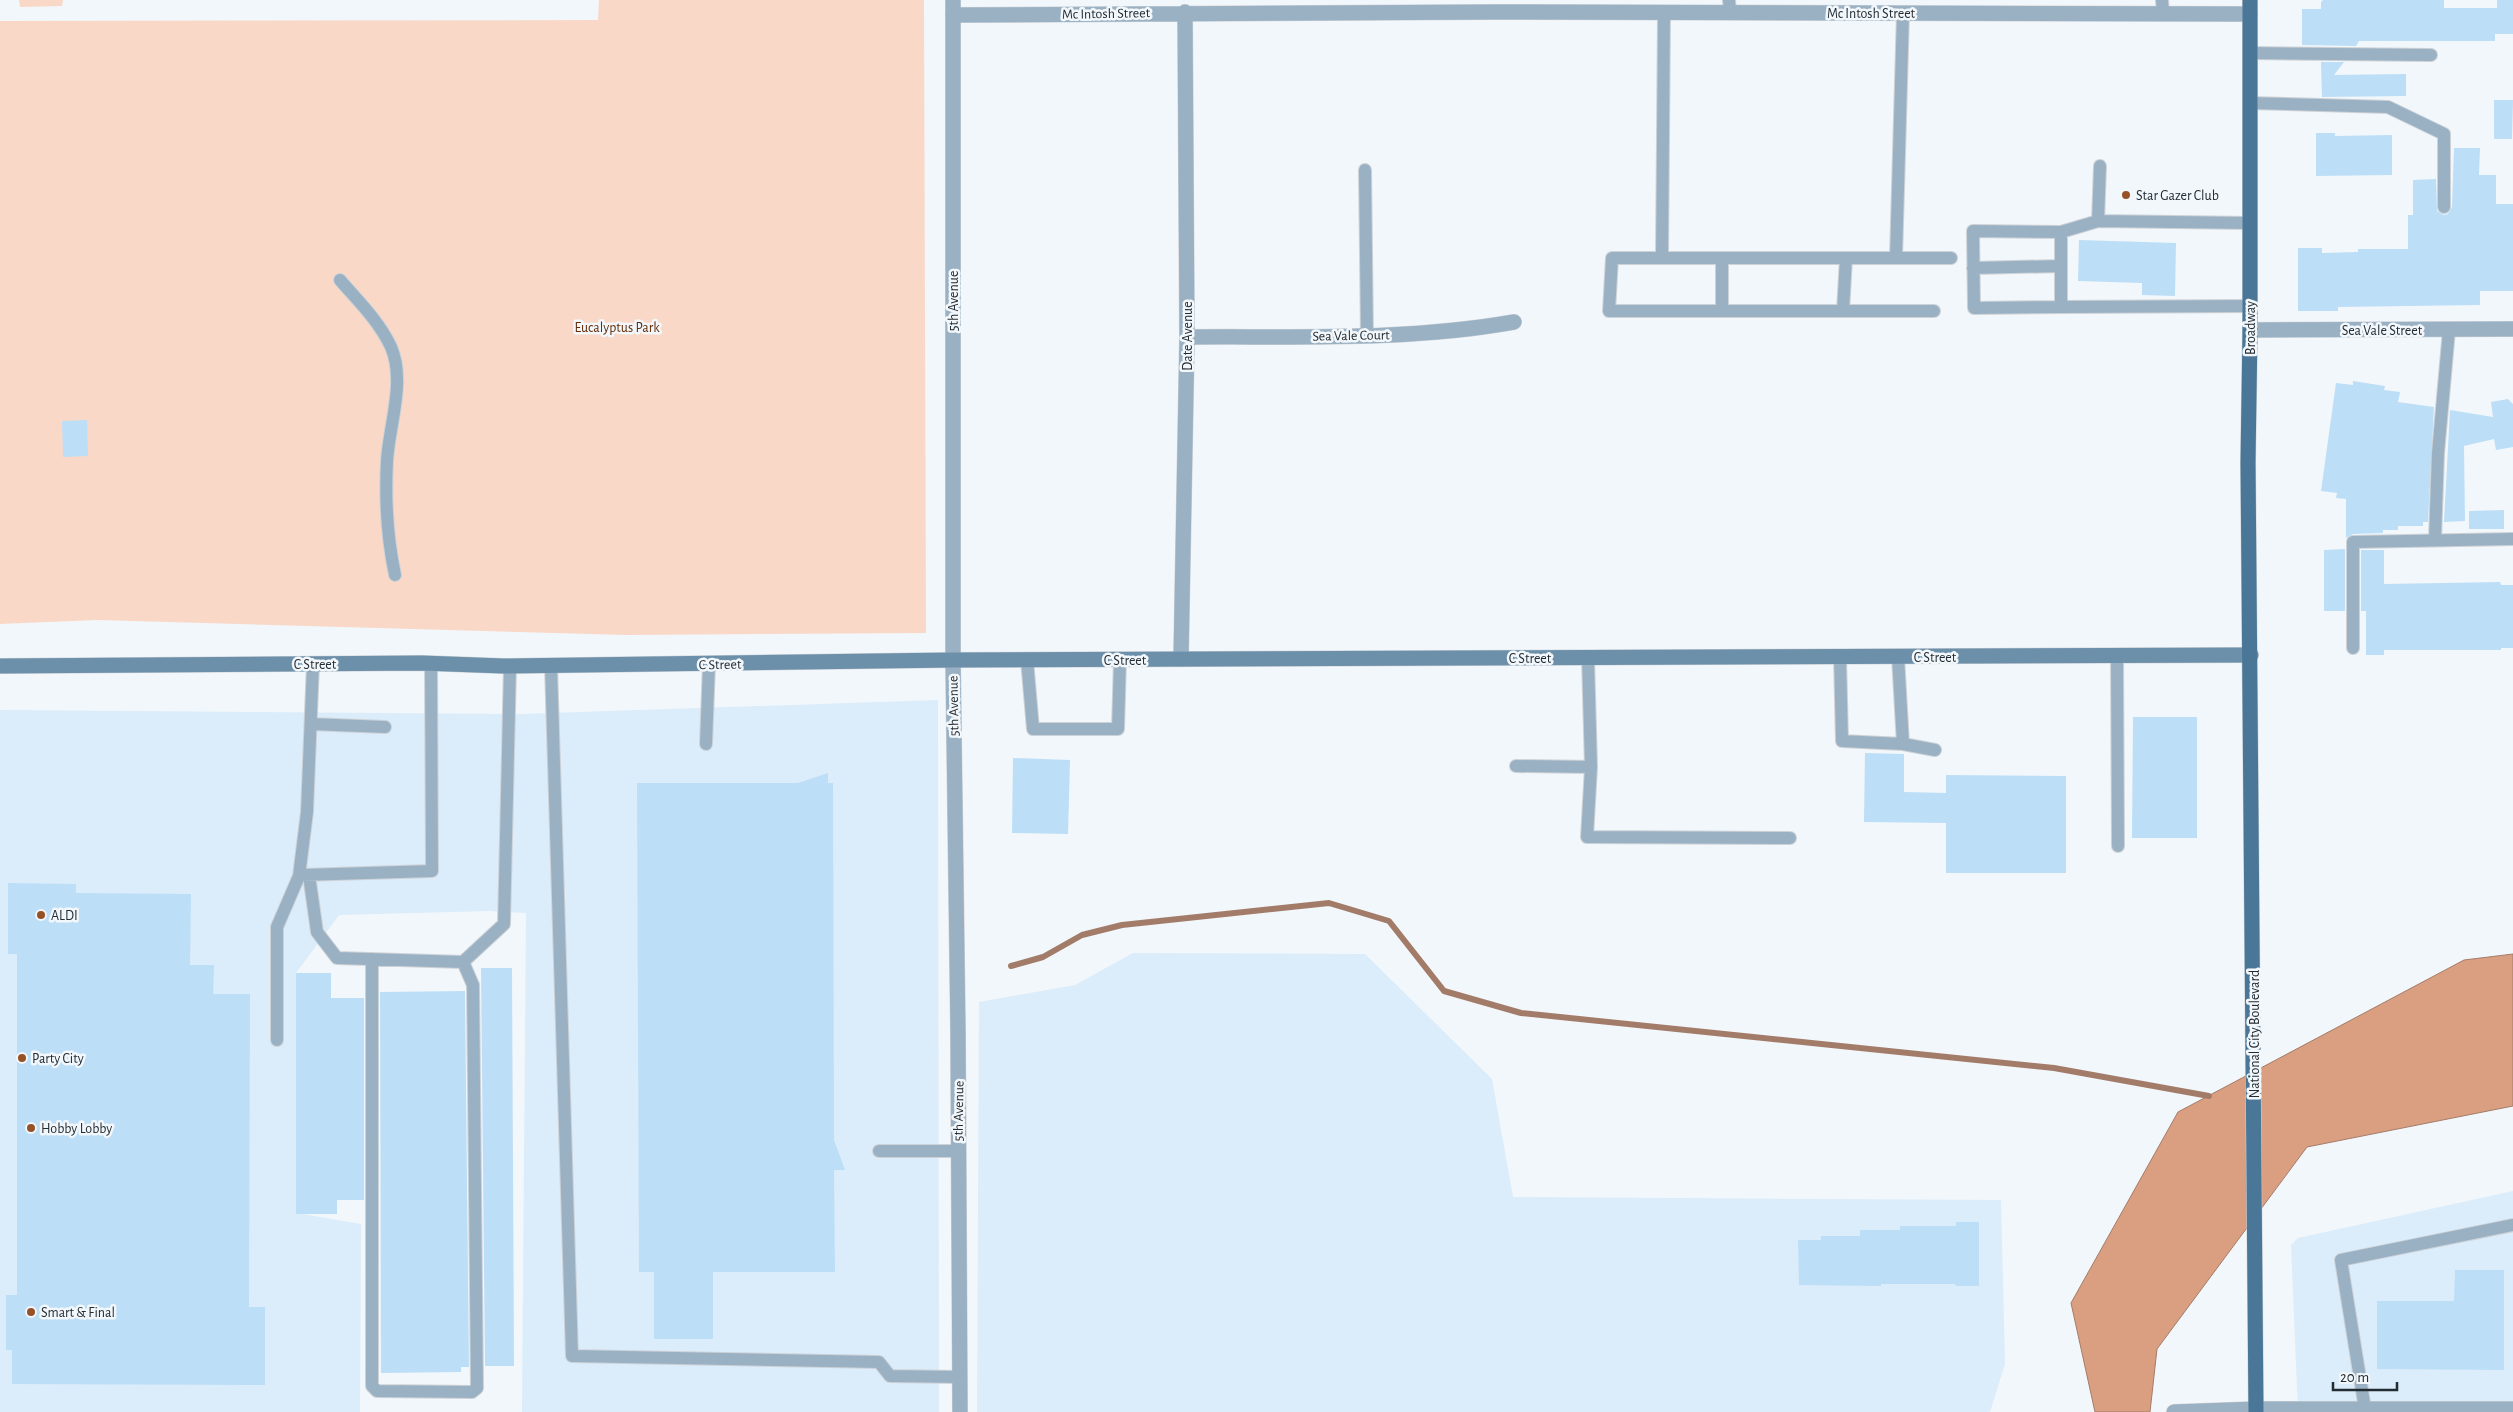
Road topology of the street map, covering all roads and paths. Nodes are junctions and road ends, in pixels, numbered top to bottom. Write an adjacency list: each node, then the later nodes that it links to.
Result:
1 (1598, 6): 6 (street, Mc Intosh Street); 7 (street, Mc Intosh Street)
2 (1730, 6): 7 (street, Mc Intosh Street); 8 (street, Mc Intosh Street)
3 (2163, 7): 4 (street, Mc Intosh Street); 8 (street, Mc Intosh Street)
4 (2250, 7): 9 (main road, Broadway)
5 (953, 8): 6 (street, Mc Intosh Street); 47 (street, 5th Avenue)
6 (1185, 12): 36 (street, Date Avenue)
7 (1664, 12): 18 (lane)
8 (1903, 13): 21 (lane)
9 (2250, 53): 10 (lane); 11 (main road, Broadway)
10 (2431, 55)
11 (2250, 103): 14 (lane); 16 (main road, Broadway)
12 (2100, 166): 15 (lane)
13 (1365, 170): 35 (lane)
14 (2444, 207)
15 (2098, 221): 16 (lane); 17 (lane)
16 (2250, 223): 26 (main road, Broadway)
17 (2061, 232): 23 (lane); 24 (lane)
18 (1662, 258): 19 (lane); 28 (lane)
19 (1722, 258): 20 (lane); 28 (lane)
20 (1846, 258): 21 (lane); 29 (lane)
21 (1896, 258): 22 (lane)
22 (1951, 258)
23 (2061, 266): 24 (lane); 27 (lane)
24 (1973, 268): 27 (lane)
25 (340, 280): 39 (lane)
26 (2250, 306): 27 (lane); 33 (main road, Broadway)
27 (2061, 307)
28 (1722, 311): 29 (lane)
29 (1843, 311): 30 (lane)
30 (1934, 311)
31 (1514, 322): 35 (street, Sea Vale Court)
32 (2513, 329): 34 (street, Sea Vale Street)
33 (2250, 330): 34 (street, Sea Vale Street); 42 (main road, Broadway)
34 (2450, 330): 38 (lane)
35 (1367, 336): 36 (street, Sea Vale Court)
36 (1188, 337): 46 (street, Date Avenue)
37 (2513, 539): 38 (lane)
38 (2435, 540): 40 (lane)
39 (395, 575)
40 (2353, 648)
41 (2117, 656): 42 (main road, C Street); 44 (main road, C Street); 64 (lane)
42 (2251, 656): 75 (main road, National City Boulevard)
43 (1840, 657): 44 (main road, C Street); 45 (main road, C Street); 59 (lane)
44 (1898, 657): 59 (lane)
45 (1588, 658): 46 (main road, C Street); 62 (lane)
46 (1181, 659): 49 (main road, C Street)
47 (953, 660): 48 (main road, C Street); 52 (main road, C Street); 70 (street, 5th Avenue)
48 (1027, 660): 49 (main road, C Street); 49 (lane)
49 (1120, 660)
50 (431, 663): 51 (main road, C Street); 54 (main road, C Street); 65 (lane)
51 (314, 664): 53 (main road, C Street); 56 (lane)
52 (709, 664): 55 (main road, C Street); 58 (lane)
53 (0, 666)
54 (510, 666): 55 (main road, C Street); 67 (lane)
55 (551, 666): 72 (lane)
56 (311, 724): 57 (lane); 65 (lane)
57 (385, 727)
58 (706, 744)
59 (1903, 744): 60 (lane)
60 (1935, 750)
61 (1516, 766): 62 (lane)
62 (1591, 767): 63 (lane)
63 (1790, 838)
64 (2118, 846)
65 (304, 875): 66 (lane); 68 (lane)
66 (372, 959): 67 (lane); 67 (lane)
67 (464, 962)
68 (277, 1040)
69 (879, 1151): 70 (lane)
70 (957, 1151): 72 (street, 5th Avenue)
71 (2513, 1225): 73 (lane)
72 (959, 1377): 77 (street, 5th Avenue)
73 (2365, 1409): 75 (street); 76 (street)
74 (2513, 1409): 76 (street)
75 (2256, 1411): 78 (street)
76 (2406, 1411)
77 (960, 1412)
78 (2174, 1412)

